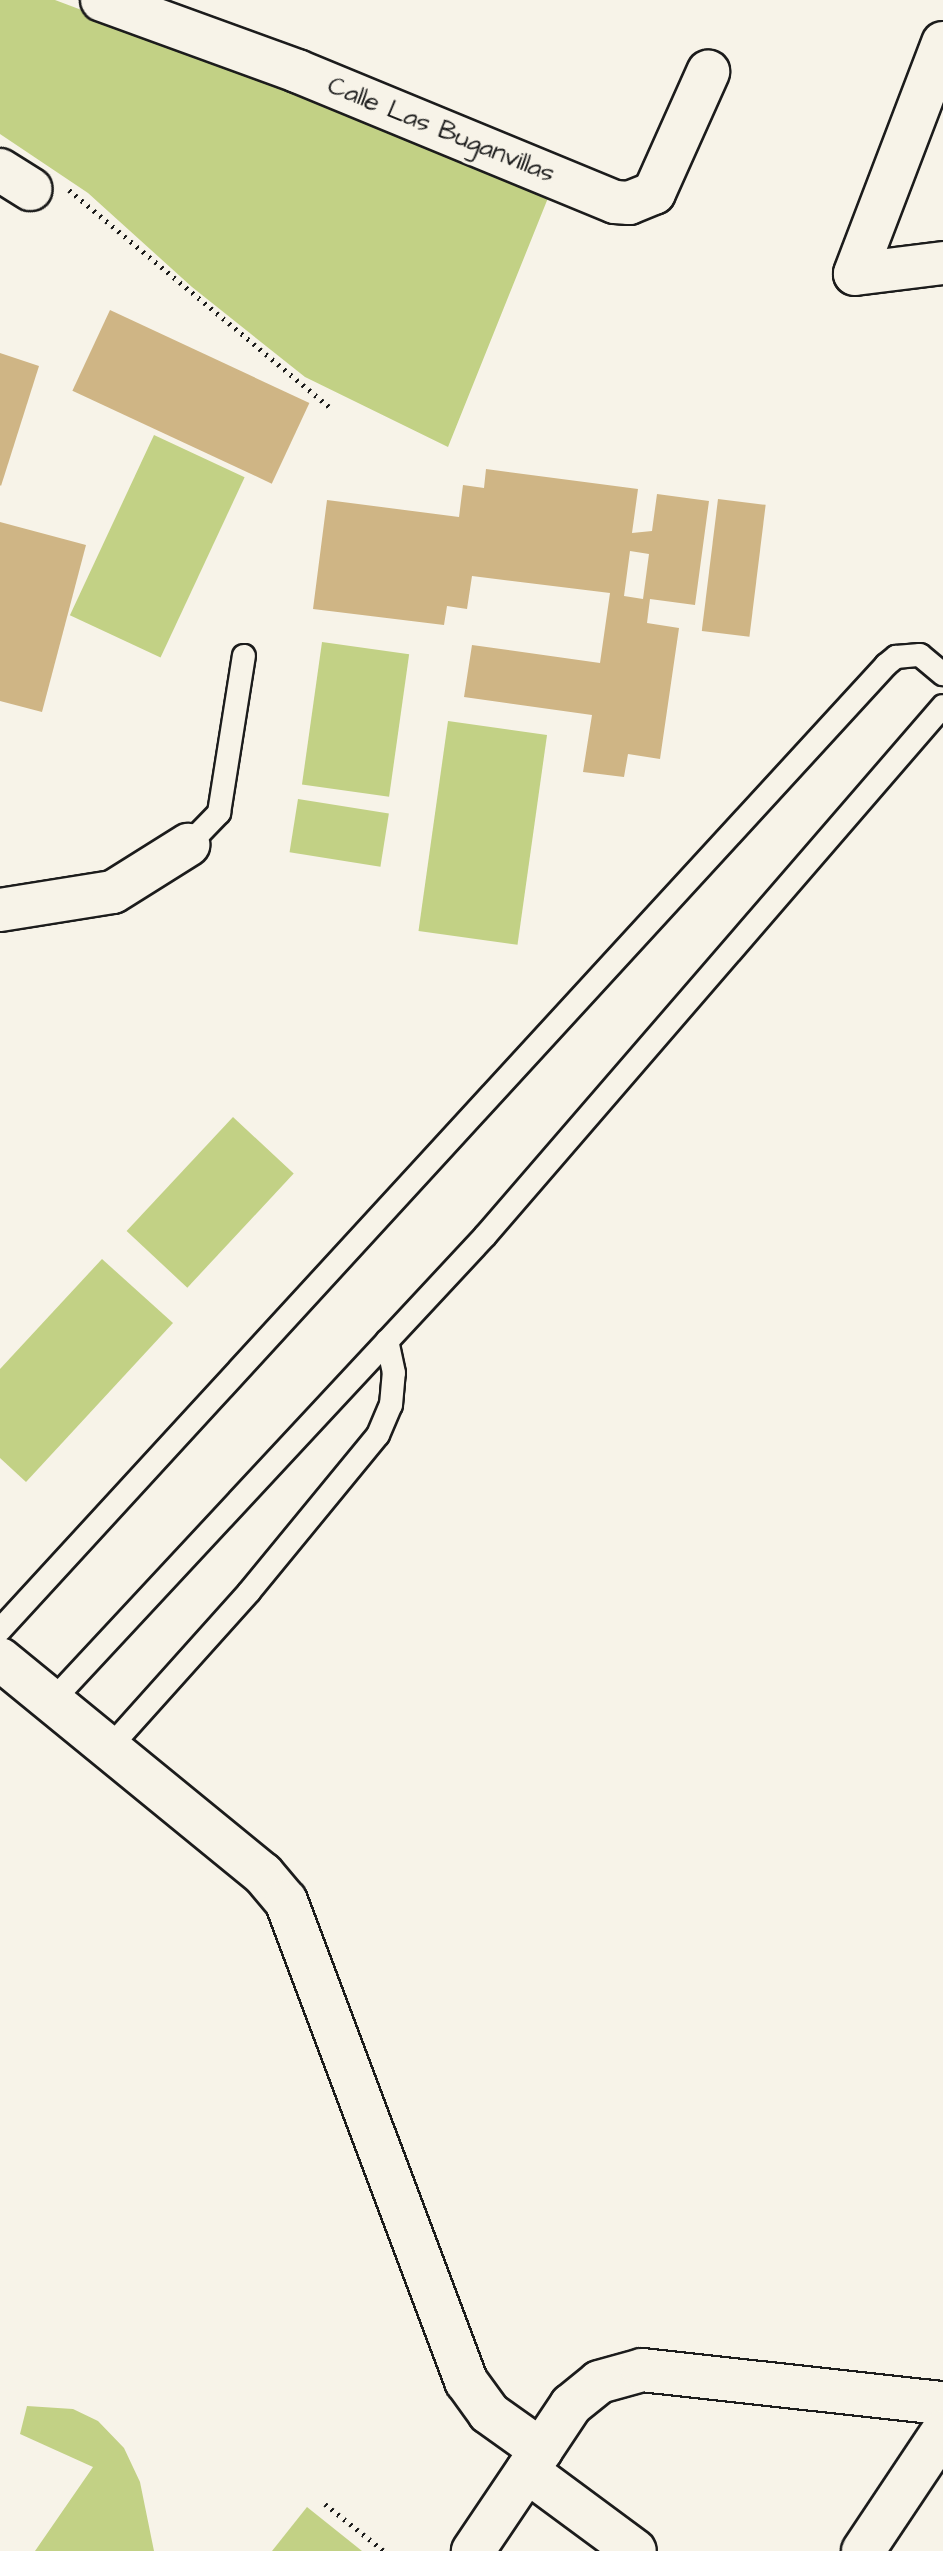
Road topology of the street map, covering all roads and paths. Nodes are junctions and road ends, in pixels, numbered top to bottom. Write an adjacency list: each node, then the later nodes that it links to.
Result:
1 (102, 0): 3 (street, Calle Las Buganvillas)
2 (943, 43): 5 (street)
3 (708, 72)
4 (15, 180): 6 (path)
5 (943, 263)
6 (329, 407)
7 (244, 656): 10 (lane)
8 (943, 674): 13 (lane)
9 (943, 706): 12 (lane)
10 (188, 845): 11 (street)
11 (0, 910)
12 (387, 1341): 15 (lane); 16 (lane)
13 (0, 1630)
14 (0, 1659): 15 (street)
15 (54, 1699): 16 (street)
16 (111, 1746): 19 (street)
17 (943, 2403): 19 (street)
18 (943, 2431): 24 (street)
19 (534, 2461): 22 (street); 23 (street)
20 (325, 2504): 21 (path)
21 (384, 2551)
22 (473, 2551)
23 (635, 2551)
24 (863, 2551)

